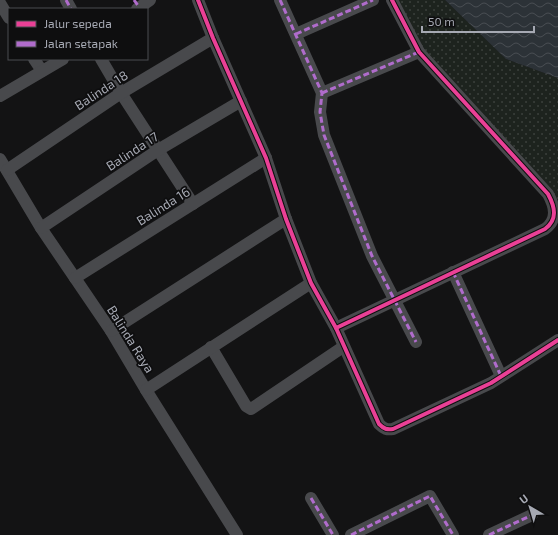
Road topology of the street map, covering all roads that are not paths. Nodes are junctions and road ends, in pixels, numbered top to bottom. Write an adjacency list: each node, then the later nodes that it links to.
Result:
1 (150, 0): 7 (street)
2 (198, 0): 10 (street)
3 (280, 0): 9 (street)
4 (373, 0): 9 (street)
5 (392, 0): 11 (street)
6 (0, 3): 8 (street)
7 (137, 6)
8 (8, 16)
9 (296, 34): 17 (street)
10 (213, 38): 16 (street, Balinda 18); 19 (street)
11 (419, 52): 17 (street); 27 (street)
12 (35, 60): 15 (street)
13 (61, 60): 15 (street)
14 (102, 60): 16 (street)
15 (42, 71): 18 (street)
16 (121, 93): 20 (street); 23 (street, Balinda 18)
17 (322, 93): 30 (street)
18 (0, 96)
19 (241, 101): 20 (street, Balinda 17); 21 (street)
20 (158, 150): 24 (street); 26 (street, Balinda 17)
21 (266, 158): 24 (street, Balinda 16); 25 (street)
22 (0, 159): 23 (street, Balinda Raya)
23 (7, 170): 26 (street, Balinda Raya)
24 (193, 204): 28 (street, Balinda 16)
25 (286, 219): 29 (street); 32 (street)
26 (41, 228): 28 (street, Balinda Raya)
27 (453, 272): 30 (street); 37 (street)
28 (75, 278): 32 (street, Balinda Raya)
29 (311, 283): 31 (street); 35 (street)
30 (395, 299): 31 (street); 34 (street)
31 (336, 328): 36 (street)
32 (110, 331): 38 (street, Balinda Raya)
33 (558, 340): 37 (street)
34 (416, 342)
35 (211, 347): 36 (street); 38 (street)
36 (343, 347): 37 (street)
37 (501, 376)
38 (146, 390): 41 (street, Balinda Raya)
39 (312, 498): 42 (street)
40 (532, 515): 45 (street)
41 (237, 535)
42 (333, 535)
43 (351, 535): 44 (street)
44 (453, 535)
45 (489, 535)

